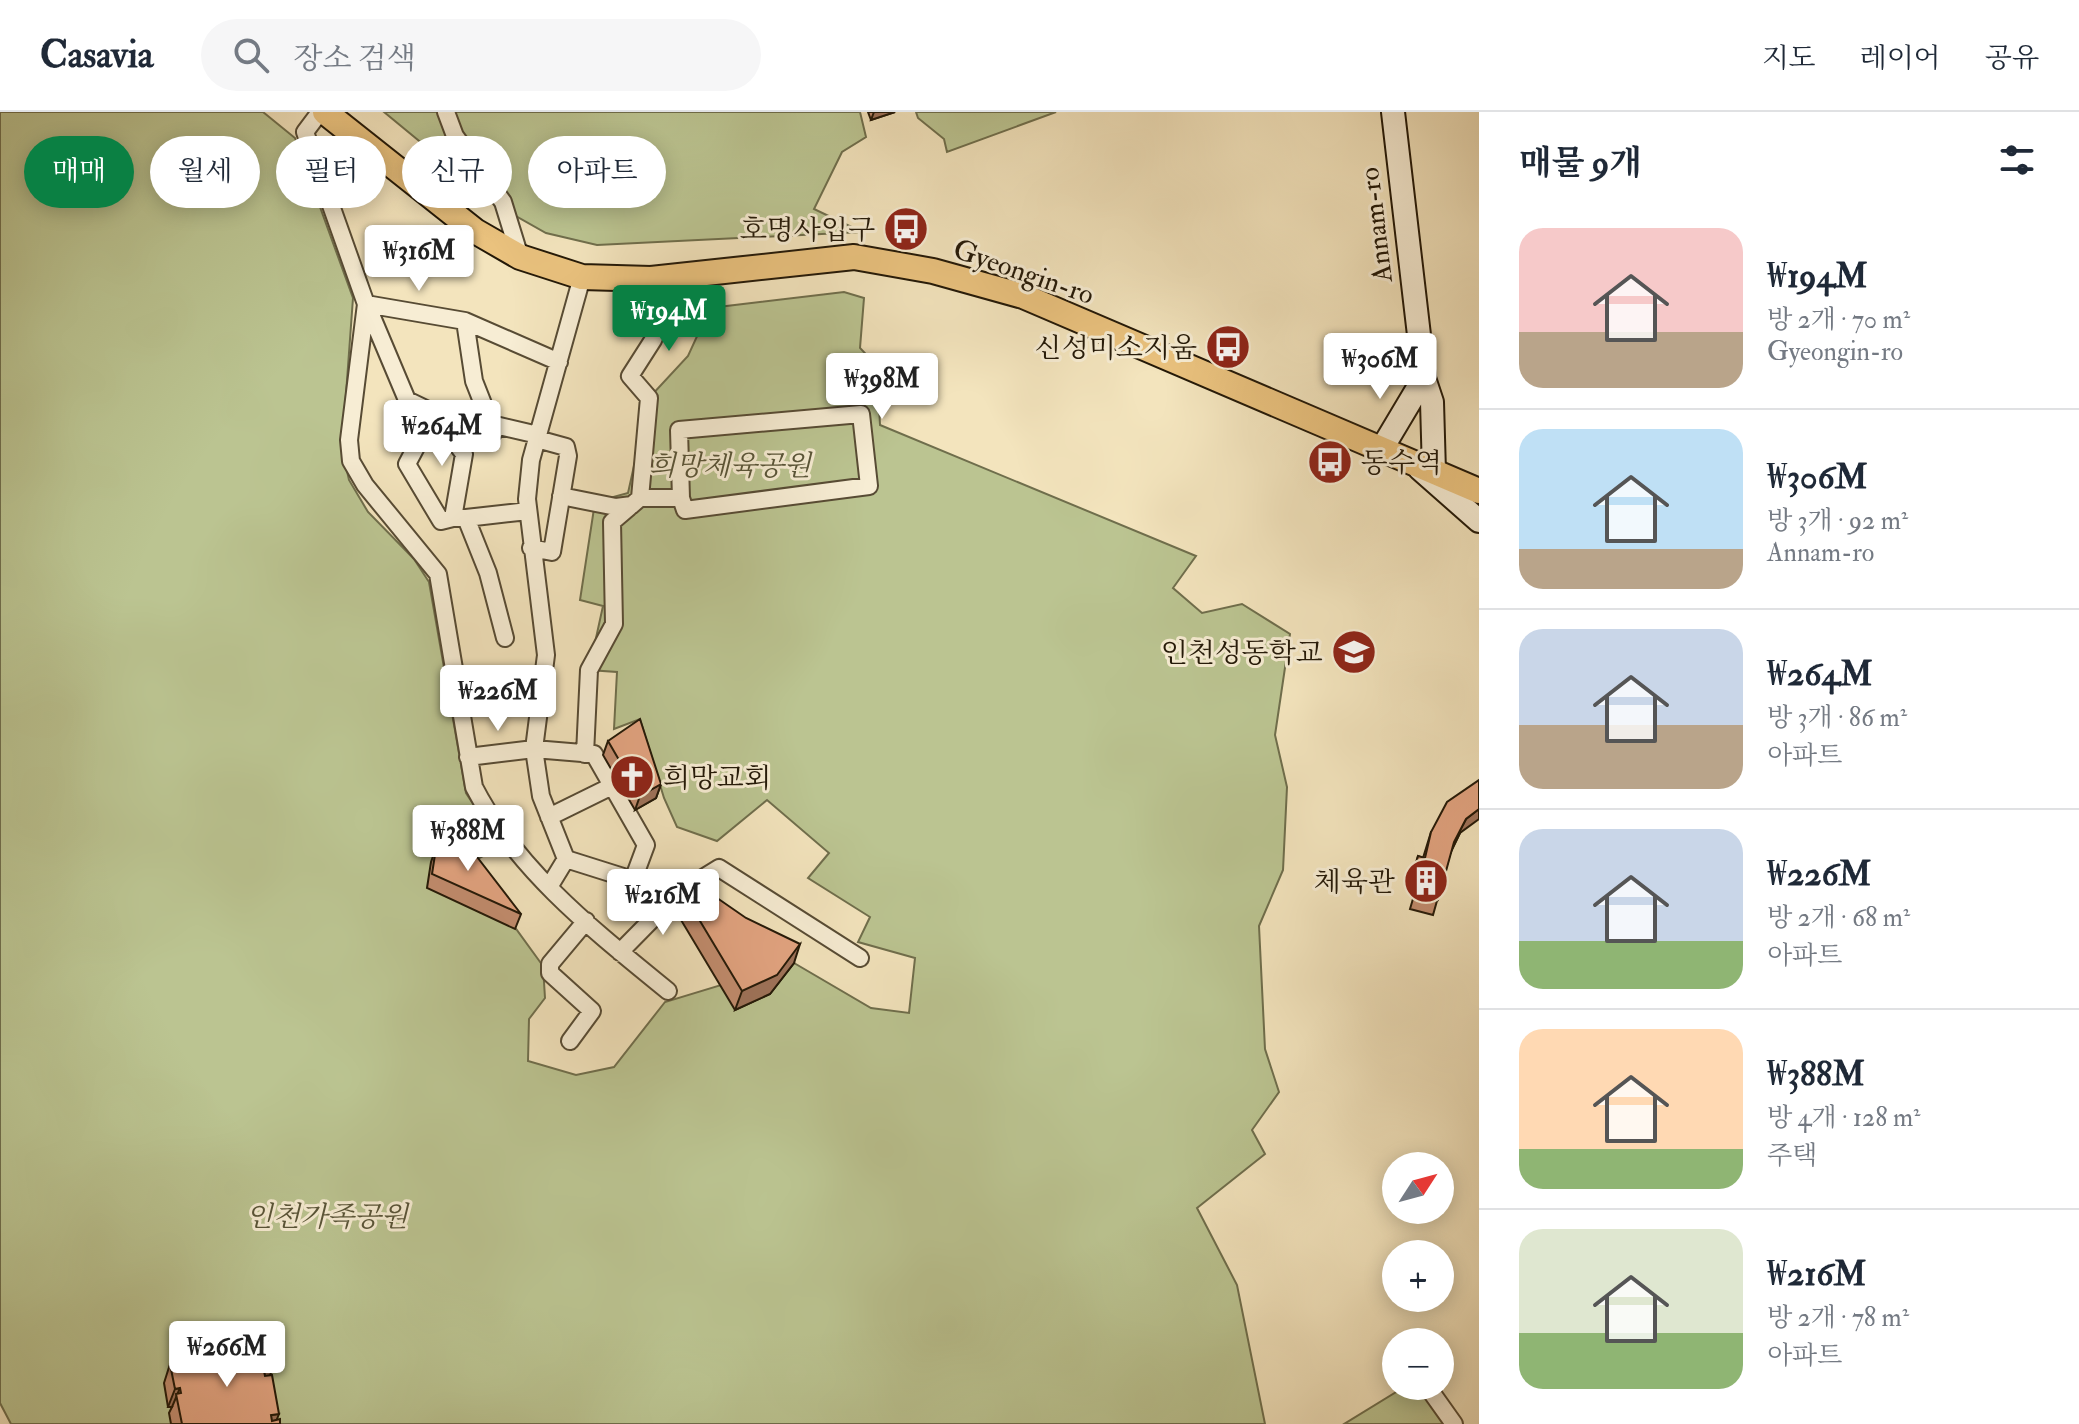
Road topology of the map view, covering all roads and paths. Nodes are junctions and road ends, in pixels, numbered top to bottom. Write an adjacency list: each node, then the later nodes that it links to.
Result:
1 (323, 112): 4 (main road, Gyeongin-ro); 7 (street)
2 (446, 112): 4 (street)
3 (1393, 112): 10 (street, Annam-ro)
4 (520, 257): 6 (main road, Gyeongin-ro)
5 (681, 275): 6 (main road, Gyeongin-ro); 15 (main road, Gyeongin-ro); 20 (street)
6 (582, 277): 9 (street)
7 (366, 304): 8 (street); 11 (street); 28 (street)
8 (465, 321): 9 (street); 12 (street)
9 (559, 362): 13 (street)
10 (1424, 378): 15 (street); 16 (street, Annam-ro)
11 (434, 413): 14 (street); 22 (street)
12 (491, 424): 13 (street); 14 (street)
13 (538, 437): 18 (street); 21 (street)
14 (458, 443): 22 (street)
15 (1381, 450): 16 (main road, Gyeongin-ro)
16 (1424, 468): 17 (main road, Gyeongin-ro); 23 (street)
17 (1479, 491)
18 (561, 496): 20 (street); 24 (street)
19 (681, 498): 19 (street); 20 (street)
20 (636, 502): 27 (street)
21 (528, 511): 22 (street); 24 (street)
22 (459, 518): 25 (street)
23 (1479, 521)
24 (531, 548): 26 (street)
25 (505, 638)
26 (534, 749): 27 (street); 28 (street); 30 (street)
27 (585, 754): 29 (street)
28 (468, 757): 33 (street)
29 (612, 786): 30 (street); 32 (street)
30 (549, 817): 31 (street)
31 (566, 859): 32 (street); 33 (street)
32 (633, 880): 34 (street)
33 (549, 887): 35 (street)
34 (677, 894): 36 (street); 37 (street)
35 (586, 921): 36 (street); 39 (street)
36 (620, 952): 38 (street)
37 (860, 958)
38 (668, 991)
39 (570, 1041)
40 (1437, 1400): 41 (street)
41 (1454, 1424)

